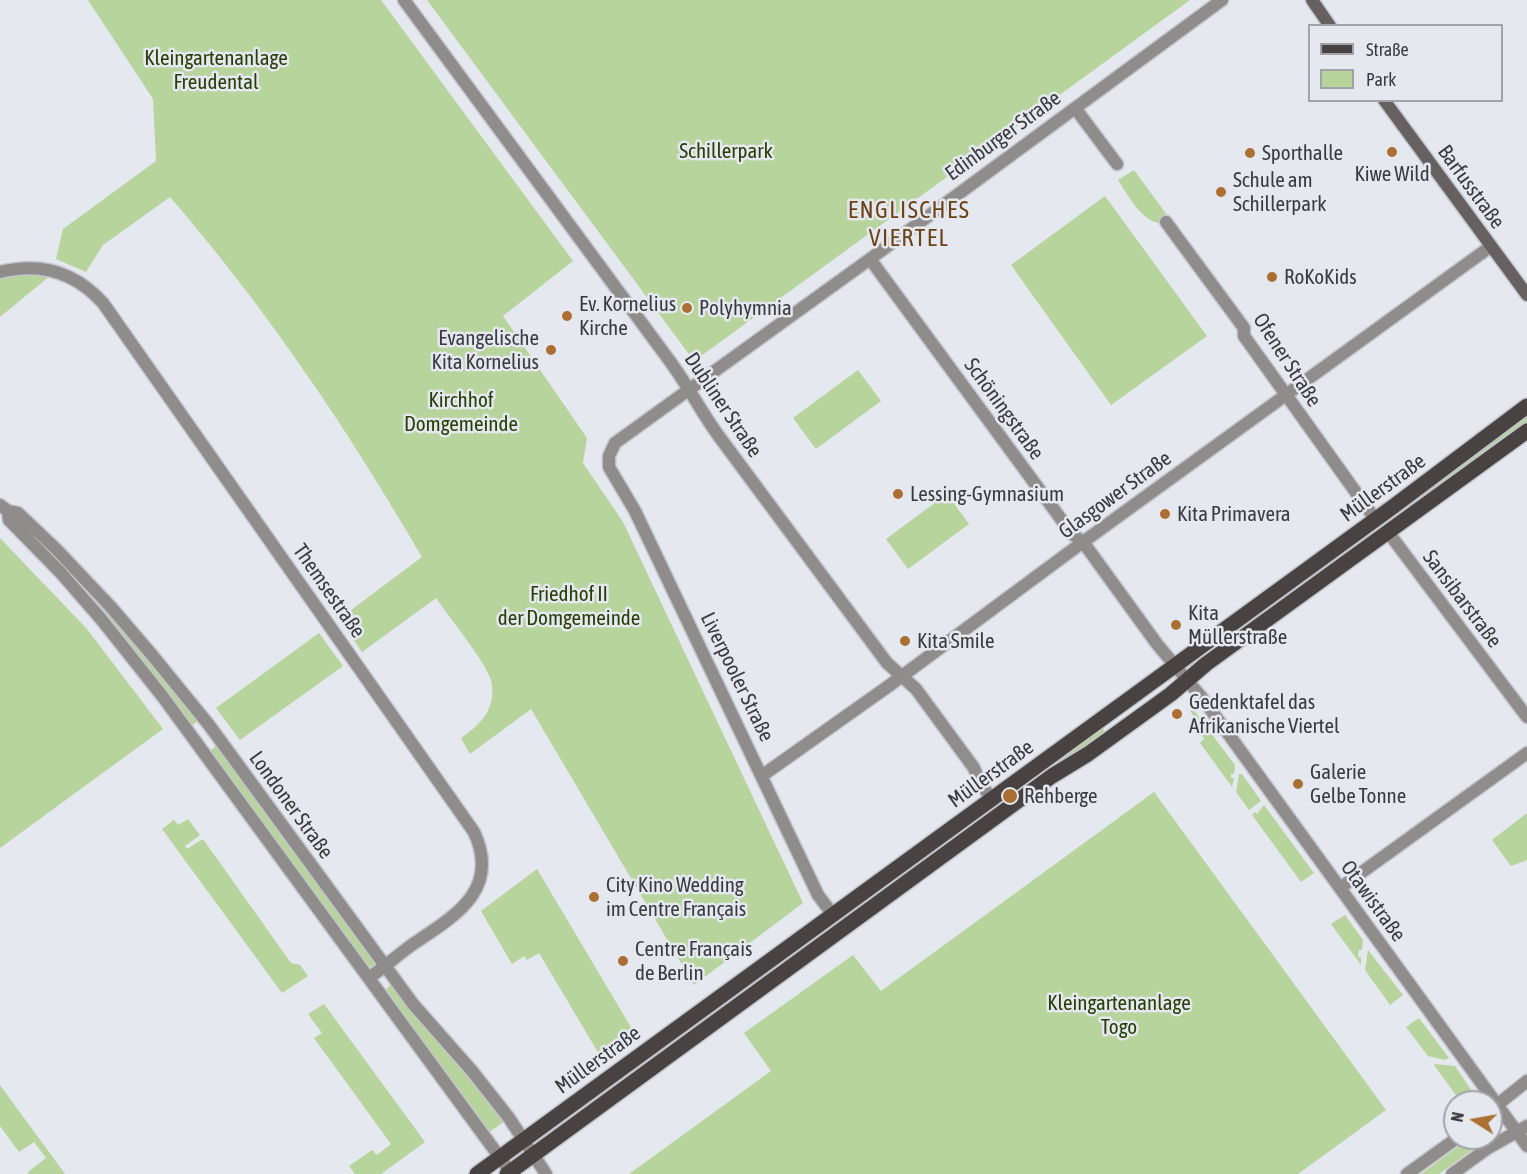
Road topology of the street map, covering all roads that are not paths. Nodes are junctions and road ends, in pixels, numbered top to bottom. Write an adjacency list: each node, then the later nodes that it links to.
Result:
1 (404, 0): 13 (street, Dubliner Straße)
2 (1222, 0): 6 (street, Edinburger Straße)
3 (1312, 0): 4 (main road)
4 (1329, 24)
5 (1385, 102): 9 (main road, Barfusstraße)
6 (1075, 108): 7 (street); 10 (street, Edinburger Straße)
7 (1117, 164)
8 (1166, 222): 14 (street, Ofener Straße)
9 (1490, 247): 12 (main road, Barfusstraße); 14 (street, Glasgower Straße)
10 (870, 259): 13 (street, Edinburger Straße); 21 (street, Schöningstraße)
11 (0, 272): 31 (street, Themsestraße)
12 (1527, 296)
13 (689, 388): 17 (street, Edinburger Straße); 23 (street, Dubliner Straße)
14 (1285, 395): 19 (street, Ofener Straße); 21 (street, Glasgower Straße)
15 (1527, 406): 19 (main road, Müllerstraße)
16 (1527, 431): 20 (main road, Müllerstraße)
17 (609, 456): 27 (street, Liverpooler Straße)
18 (4, 508): 31 (street, Londoner Straße); 32 (street, Londoner Straße)
19 (1376, 519): 22 (main road, Müllerstraße)
20 (1388, 532): 24 (main road, Müllerstraße); 25 (street, Sansibarstraße)
21 (1083, 542): 22 (street, Schöningstraße); 23 (street, Glasgower Straße)
22 (1175, 666): 24 (street, Otawistraße); 28 (main road, Müllerstraße)
23 (901, 676): 27 (street, Glasgower Straße); 28 (street, Dubliner Straße)
24 (1187, 681): 29 (street, Otawistraße); 41 (main road, Müllerstraße)
25 (1527, 717)
26 (1527, 753): 29 (street)
27 (763, 775): 30 (street, Liverpooler Straße)
28 (992, 799): 30 (main road, Müllerstraße)
29 (1340, 888): 34 (street, Otawistraße)
30 (832, 915): 38 (main road, Müllerstraße)
31 (385, 966): 32 (street, Themsestraße); 38 (street, Londoner Straße)
32 (369, 978): 42 (street, Londoner Straße)
33 (1527, 1081): 35 (street)
34 (1482, 1090)
35 (1503, 1100)
36 (1503, 1114): 37 (street, Otawistraße)
37 (1522, 1129): 39 (street, Otawistraße); 47 (street)
38 (525, 1139): 41 (street, Londoner Straße); 42 (main road, Müllerstraße)
39 (1527, 1146)
40 (1443, 1148): 46 (street)
41 (534, 1154): 43 (main road, Müllerstraße); 45 (street, Londoner Straße)
42 (500, 1158): 43 (street, Londoner Straße); 44 (main road, Müllerstraße)
43 (510, 1173)
44 (477, 1174)
45 (546, 1174)
46 (1407, 1174)
47 (1452, 1174)

